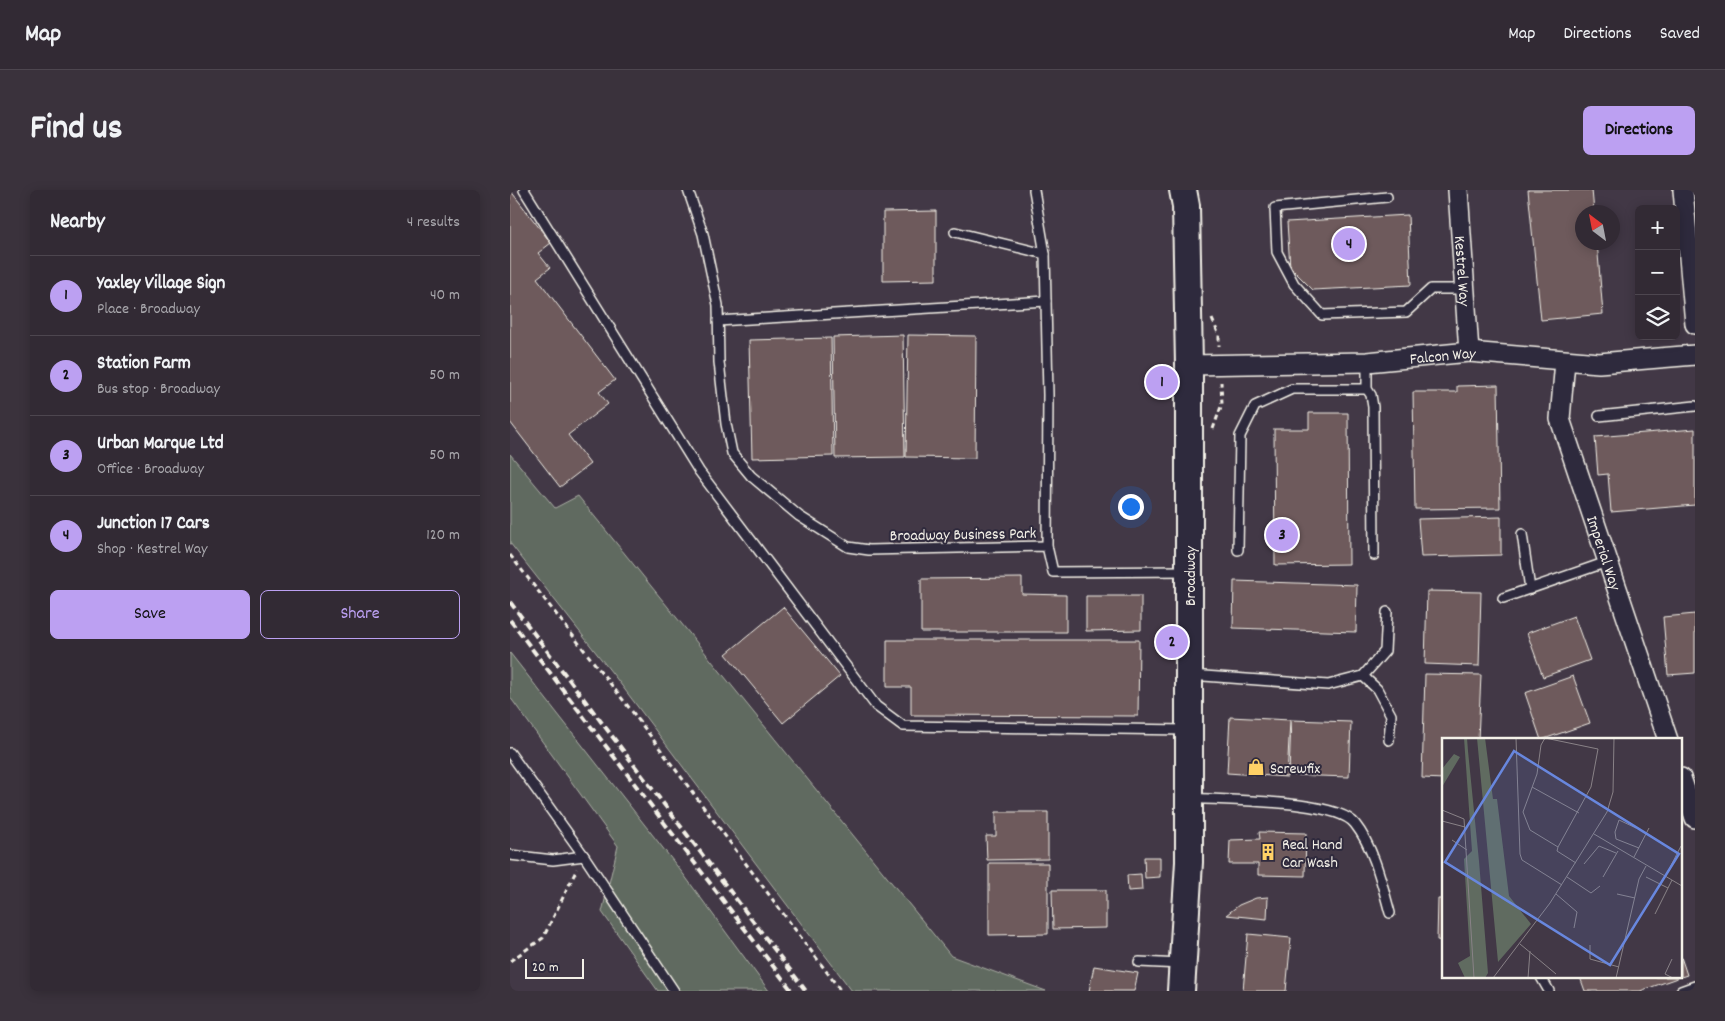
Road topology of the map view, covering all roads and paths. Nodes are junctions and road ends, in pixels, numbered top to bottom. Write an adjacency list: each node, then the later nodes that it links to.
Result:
1 (524, 190): 34 (lane)
2 (688, 190): 12 (lane, Broadway Business Park)
3 (1034, 190): 9 (lane)
4 (1183, 190): 18 (main road, Broadway)
5 (1458, 190): 10 (street, Kestrel Way)
6 (1683, 190): 13 (street)
7 (1387, 197): 10 (lane)
8 (955, 232): 9 (lane)
9 (1045, 254): 11 (lane)
10 (1465, 289): 14 (street, Kestrel Way)
11 (1046, 301): 12 (lane); 23 (lane)
12 (718, 321): 23 (lane, Broadway Business Park)
13 (1695, 324)
14 (1469, 352): 16 (street, Falcon Way); 17 (street, Falcon Way)
15 (1695, 355): 16 (street, Falcon Way)
16 (1565, 361): 27 (street, Imperial Way)
17 (1368, 362): 18 (street, Falcon Way); 19 (lane)
18 (1189, 366): 28 (main road, Broadway)
19 (1367, 389): 24 (lane); 26 (lane)
20 (1695, 406): 21 (lane)
21 (1599, 416)
22 (1522, 534): 29 (lane)
23 (1046, 546): 28 (lane, Broadway Business Park)
24 (1238, 550)
25 (510, 555): 50 (path)
26 (1374, 555)
27 (1607, 562): 29 (lane); 35 (street, Imperial Way)
28 (1188, 571): 32 (main road, Broadway)
29 (1530, 589): 30 (lane)
30 (1503, 598)
31 (1387, 612): 33 (lane)
32 (1189, 675): 33 (lane); 34 (main road, Broadway)
33 (1363, 676): 36 (lane)
34 (1189, 730): 39 (main road, Broadway)
35 (1667, 738)
36 (1389, 740)
37 (510, 753): 42 (lane)
38 (1682, 781): 40 (street)
39 (1188, 798): 43 (lane); 46 (main road, Broadway)
40 (1695, 818)
41 (510, 855): 42 (lane)
42 (584, 856): 44 (path); 49 (lane)
43 (1390, 913)
44 (510, 961)
45 (1139, 962): 46 (lane)
46 (1183, 964): 51 (main road, Broadway)
47 (1542, 978): 52 (lane)
48 (1695, 986): 53 (lane)
49 (674, 991)
50 (841, 991)
51 (1181, 991)
52 (1549, 991)
53 (1681, 991)

